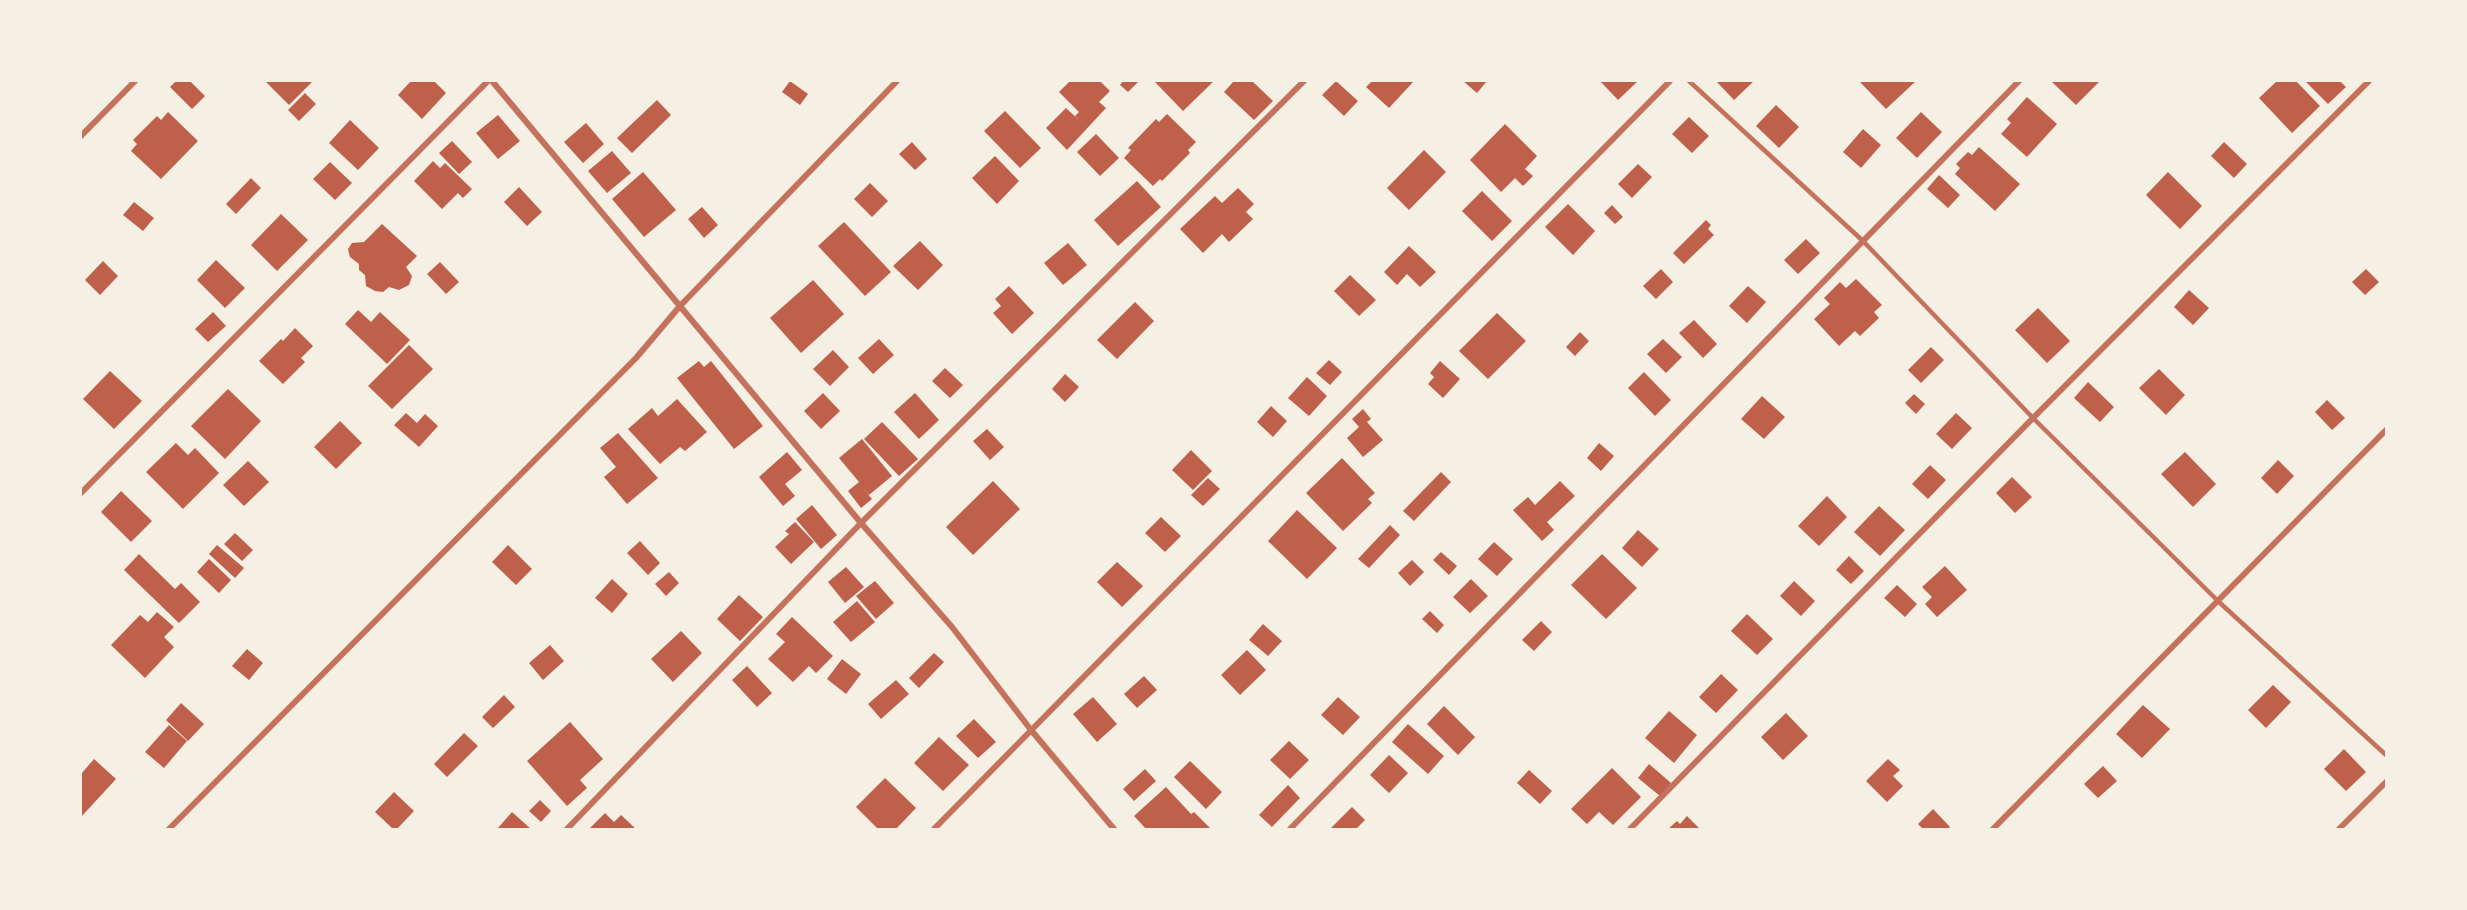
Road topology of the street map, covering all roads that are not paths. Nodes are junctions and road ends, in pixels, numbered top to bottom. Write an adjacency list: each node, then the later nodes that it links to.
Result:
1 (135, 81): 9 (street)
2 (490, 81): 11 (street); 14 (street)
3 (897, 81): 11 (street)
4 (1304, 81): 15 (street)
5 (1670, 81): 17 (street)
6 (1689, 81): 10 (lane)
7 (2019, 81): 10 (street)
8 (2369, 81): 12 (street)
9 (81, 136)
10 (1863, 241): 12 (lane); 24 (street)
11 (680, 306): 15 (street); 20 (street)
12 (2033, 418): 16 (lane); 25 (street)
13 (2386, 430): 16 (street)
14 (81, 494)
15 (861, 523): 17 (street); 21 (street)
16 (2219, 602): 18 (lane); 26 (street)
17 (1031, 730): 22 (street); 23 (street)
18 (2386, 755)
19 (2386, 782): 27 (street)
20 (169, 829)
21 (567, 829)
22 (934, 829)
23 (1114, 829)
24 (1290, 829)
25 (1630, 829)
26 (1993, 829)
27 (2338, 829)

